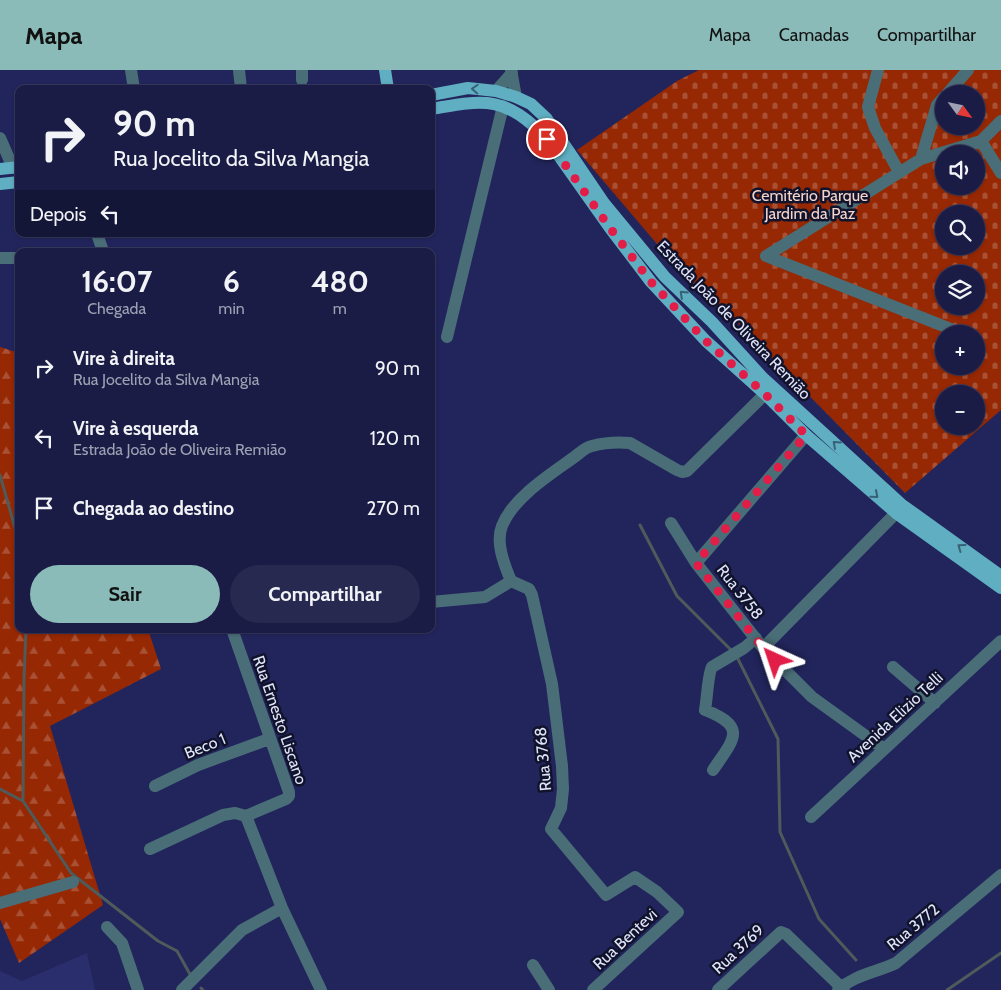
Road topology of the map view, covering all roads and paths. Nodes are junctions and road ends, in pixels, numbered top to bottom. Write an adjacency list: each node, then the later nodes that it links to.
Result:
1 (131, 70): 7 (street)
2 (239, 70): 8 (street)
3 (385, 70): 9 (main road)
4 (878, 70): 22 (street)
5 (968, 70): 10 (street)
6 (511, 71): 11 (street); 13 (street)
7 (133, 85)
8 (241, 85)
9 (387, 85)
10 (955, 85)
11 (496, 91): 12 (main road, Estrada João de Oliveira Remião, one-way to 12); 13 (main road, Estrada João de Oliveira Remião)
12 (435, 94)
13 (516, 97): 28 (main road, Estrada João de Oliveira Remião, one-way to 13)
14 (503, 106): 15 (main road, Estrada João de Oliveira Remião); 29 (main road, Estrada João de Oliveira Remião); 32 (street)
15 (435, 108)
16 (935, 112): 20 (street)
17 (1001, 121): 19 (street)
18 (0, 138): 21 (street)
19 (981, 140): 20 (street); 23 (street)
20 (921, 159): 22 (street)
21 (10, 168)
22 (899, 172): 30 (street)
23 (1001, 173)
24 (15, 182): 25 (main road)
25 (0, 184)
26 (0, 256): 27 (street)
27 (15, 258)
28 (704, 314): 29 (main road); 31 (main road, Estrada João de Oliveira Remião)
29 (691, 325): 33 (main road, Estrada João de Oliveira Remião)
30 (938, 325)
31 (720, 330): 33 (main road); 39 (main road, Estrada João de Oliveira Remião, one-way to 31)
32 (447, 337)
33 (706, 341): 34 (main road, Estrada João de Oliveira Remião)
34 (765, 394): 35 (main road, Estrada João de Oliveira Remião); 40 (street)
35 (806, 435): 36 (main road, Estrada João de Oliveira Remião, one-way to 36); 38 (street)
36 (896, 513): 41 (main road, Estrada João de Oliveira Remião); 45 (street)
37 (670, 523): 38 (street, Rua 3758)
38 (696, 563): 45 (street, Rua 3758)
39 (1001, 576)
40 (511, 581): 42 (street); 59 (street, Rua 3768)
41 (1001, 588)
42 (435, 602)
43 (233, 633): 48 (street, Rua Ernesto Liscano)
44 (1001, 641): 47 (street, Avenida Elizio Telli)
45 (759, 643): 49 (street, Rua 3758); 50 (street)
46 (893, 667): 47 (street)
47 (935, 703): 49 (street, Avenida Elizio Telli)
48 (269, 739): 51 (street, Beco 1); 52 (street, Rua Ernesto Liscano)
49 (884, 749): 53 (street, Avenida Elizio Telli)
50 (713, 770)
51 (155, 786)
52 (246, 816): 54 (street); 58 (street)
53 (812, 818)
54 (150, 849)
55 (1001, 875): 62 (street, Rua 3772)
56 (73, 882): 57 (street)
57 (0, 903)
58 (282, 908): 64 (street); 65 (street)
59 (678, 912): 67 (street, Rua Bentevi)
60 (107, 927): 63 (street)
61 (533, 965): 66 (street)
62 (841, 989): 68 (street, Rua 3769)
63 (138, 990)
64 (182, 990)
65 (322, 990)
66 (549, 990)
67 (593, 990)
68 (718, 990)

